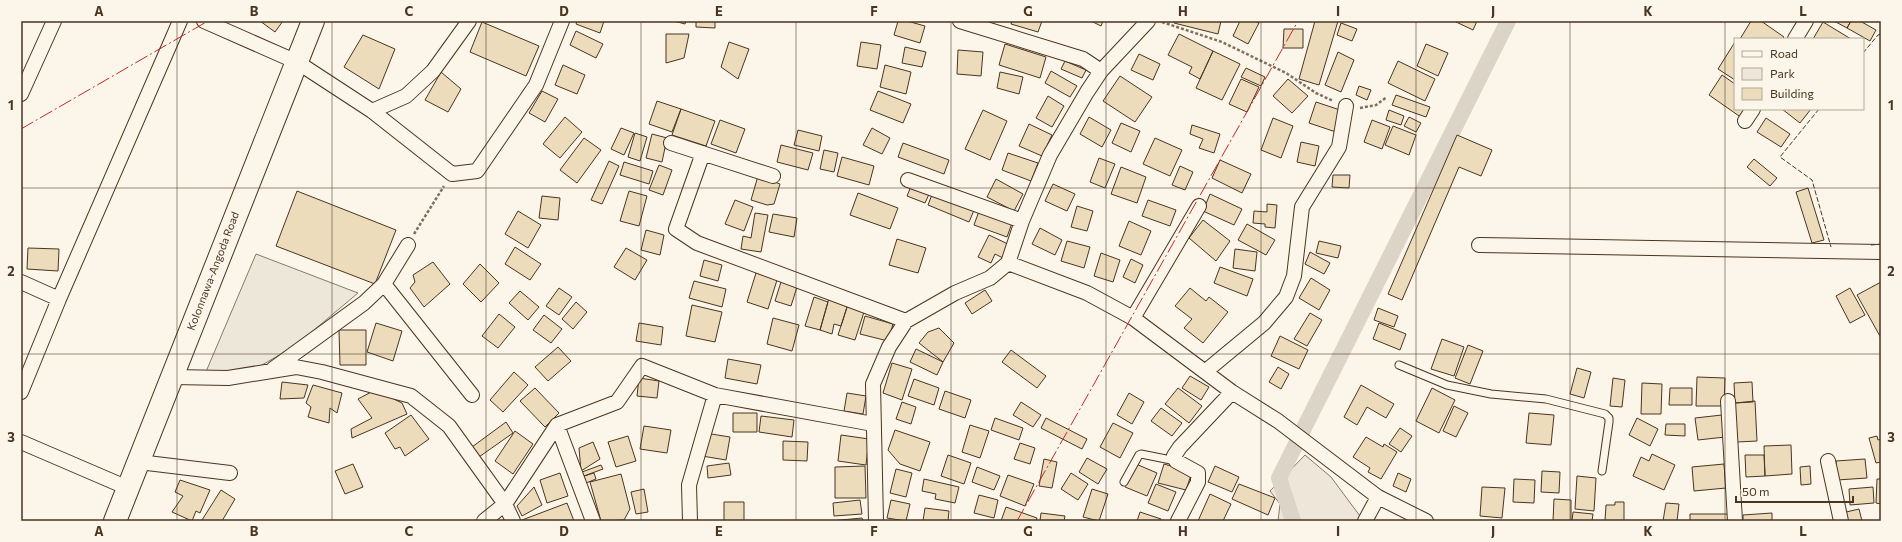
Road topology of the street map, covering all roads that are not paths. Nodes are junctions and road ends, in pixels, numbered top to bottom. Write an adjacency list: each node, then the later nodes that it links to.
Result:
1 (54, 21): 13 (street)
2 (180, 21): 30 (street)
3 (204, 21): 11 (street)
4 (313, 21): 11 (main road, Kolonnawa-Angoda Road)
5 (469, 21): 16 (street)
6 (562, 21): 16 (street)
7 (960, 21): 12 (street)
8 (1148, 21): 12 (street)
9 (1806, 21): 10 (street)
10 (1796, 38)
11 (297, 62): 16 (street); 36 (main road, Kolonnawa-Angoda Road)
12 (1101, 71): 23 (street)
13 (21, 94)
14 (1346, 106): 35 (street)
15 (1752, 110): 17 (street)
16 (372, 111)
17 (1745, 121)
18 (671, 143): 19 (street)
19 (703, 153): 20 (street); 32 (street)
20 (773, 176)
21 (908, 180): 23 (street)
22 (1199, 206): 31 (street)
23 (1022, 221): 27 (street)
24 (408, 245): 29 (street)
25 (1479, 245): 26 (street)
26 (1881, 252)
27 (1008, 263): 31 (street); 32 (street)
28 (21, 282): 30 (street)
29 (384, 284): 34 (street); 39 (street)
30 (59, 298): 37 (street)
31 (1133, 318): 35 (street)
32 (906, 321): 42 (street)
33 (1399, 365): 48 (lane)
34 (269, 371): 36 (street); 53 (street)
35 (1206, 371): 38 (street)
36 (172, 377): 47 (main road, Kolonnawa-Angoda Road)
37 (21, 392)
38 (1232, 392): 45 (street); 52 (street)
39 (472, 395)
40 (715, 395): 42 (street); 43 (street); 58 (street)
41 (1728, 400): 63 (street)
42 (873, 424): 59 (street)
43 (557, 425): 53 (street); 57 (street)
44 (21, 442): 51 (street)
45 (1176, 461): 50 (lane); 60 (street)
46 (1828, 461): 64 (street)
47 (139, 462): 49 (street); 51 (main road, Kolonnawa-Angoda Road)
48 (1602, 471)
49 (230, 473)
50 (1124, 482)
51 (128, 488): 54 (main road, Kolonnawa-Angoda Road)
52 (1378, 497): 61 (street); 62 (street)
53 (505, 504): 55 (street); 56 (street)
54 (115, 521)
55 (484, 521)
56 (513, 521)
57 (593, 521)
58 (690, 521)
59 (876, 521)
60 (1178, 521)
61 (1365, 521)
62 (1426, 521)
63 (1735, 521)
64 (1841, 521)

